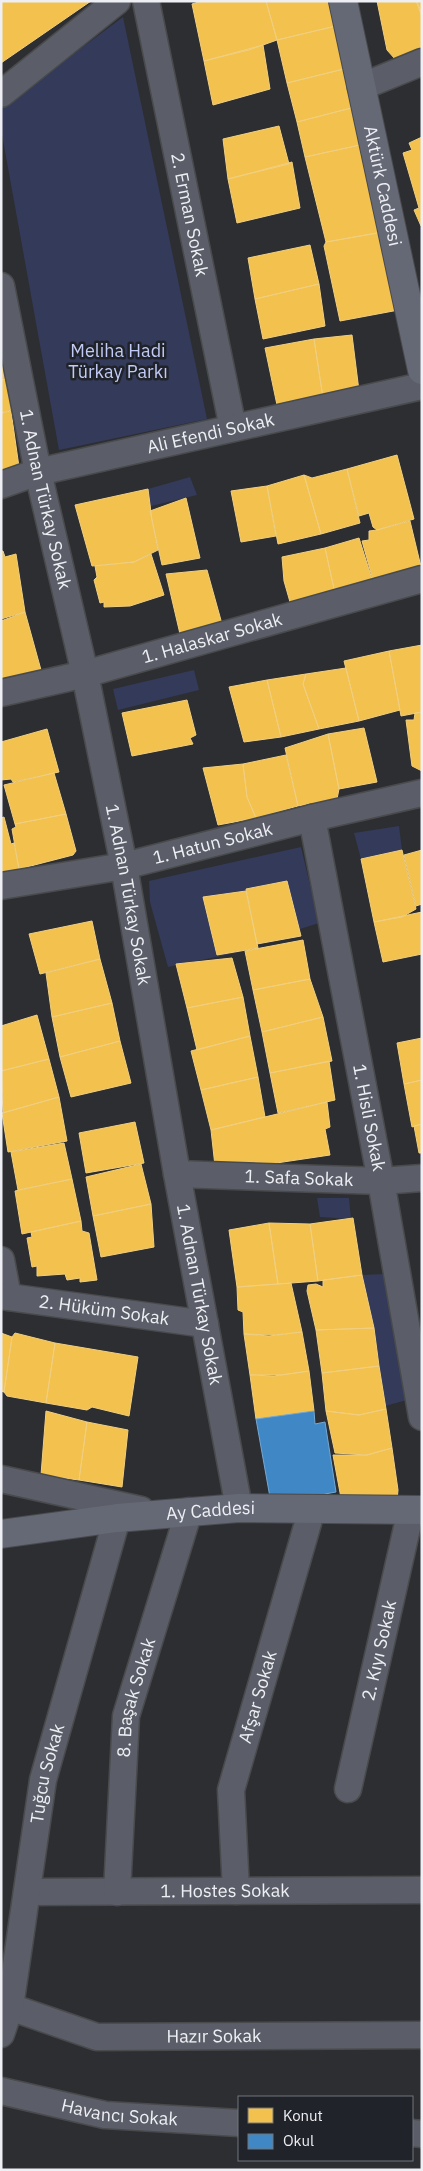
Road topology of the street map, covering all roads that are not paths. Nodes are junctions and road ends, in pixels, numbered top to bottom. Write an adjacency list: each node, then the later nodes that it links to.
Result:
1 (117, 1): 6 (street)
2 (146, 1): 11 (street, 2. Erman Sokak)
3 (343, 1): 5 (street, Aktürk Caddesi)
4 (422, 62): 5 (street)
5 (361, 87): 8 (street, Aktürk Caddesi)
6 (1, 94)
7 (1, 286): 12 (street, 1. Adnan Türkay Sokak)
8 (417, 329): 9 (street, Aktürk Caddesi)
9 (422, 370)
10 (422, 386): 11 (street, Ali Efendi Sokak)
11 (233, 428): 12 (street, Ali Efendi Sokak)
12 (38, 472): 13 (street, Ali Efendi Sokak); 15 (street, 1. Adnan Türkay Sokak)
13 (1, 485)
14 (422, 579): 15 (street, 1. Halaskar Sokak)
15 (85, 674): 16 (street, 1. Halaskar Sokak); 19 (street, 1. Adnan Türkay Sokak)
16 (1, 693)
17 (422, 794): 18 (street, 1. Hatun Sokak)
18 (312, 818): 19 (street, 1. Hatun Sokak); 23 (street, 1. Hisli Sokak)
19 (124, 866): 20 (street, 1. Hatun Sokak); 21 (street, 1. Adnan Türkay Sokak)
20 (1, 886)
21 (177, 1174): 23 (street, 1. Safa Sokak); 26 (street, 1. Adnan Türkay Sokak)
22 (422, 1178): 23 (street, 1. Safa Sokak)
23 (381, 1181): 27 (street, 1. Hisli Sokak)
24 (1, 1260): 25 (street)
25 (5, 1296): 26 (street, 2. Hüküm Sokak)
26 (205, 1324): 29 (street, 1. Adnan Türkay Sokak)
27 (422, 1418)
28 (1, 1479): 33 (street)
29 (239, 1508): 30 (street, Ay Caddesi); 32 (street, Ay Caddesi)
30 (312, 1509): 31 (street, Ay Caddesi); 38 (street, Afşar Sokak)
31 (416, 1510): 36 (street, 2. Kıyı Sokak)
32 (189, 1511): 33 (street, Ay Caddesi); 40 (street, 8. Başak Sokak)
33 (157, 1514): 34 (street, Ay Caddesi)
34 (117, 1518): 35 (street, Ay Caddesi); 39 (street, Tuğcu Sokak)
35 (1, 1534)
36 (348, 1789)
37 (422, 1890): 38 (street, 1. Hostes Sokak)
38 (236, 1891): 40 (street, 1. Hostes Sokak)
39 (27, 1892): 40 (street, 1. Hostes Sokak); 41 (street, Tuğcu Sokak)
40 (117, 1892)
41 (10, 1948): 42 (street, Tuğcu Sokak)
42 (10, 2007): 43 (street, Tuğcu Sokak); 44 (street, Hazır Sokak)
43 (1, 2034)
44 (422, 2035)
45 (1, 2091): 46 (street, Havancı Sokak)
46 (238, 2123)

